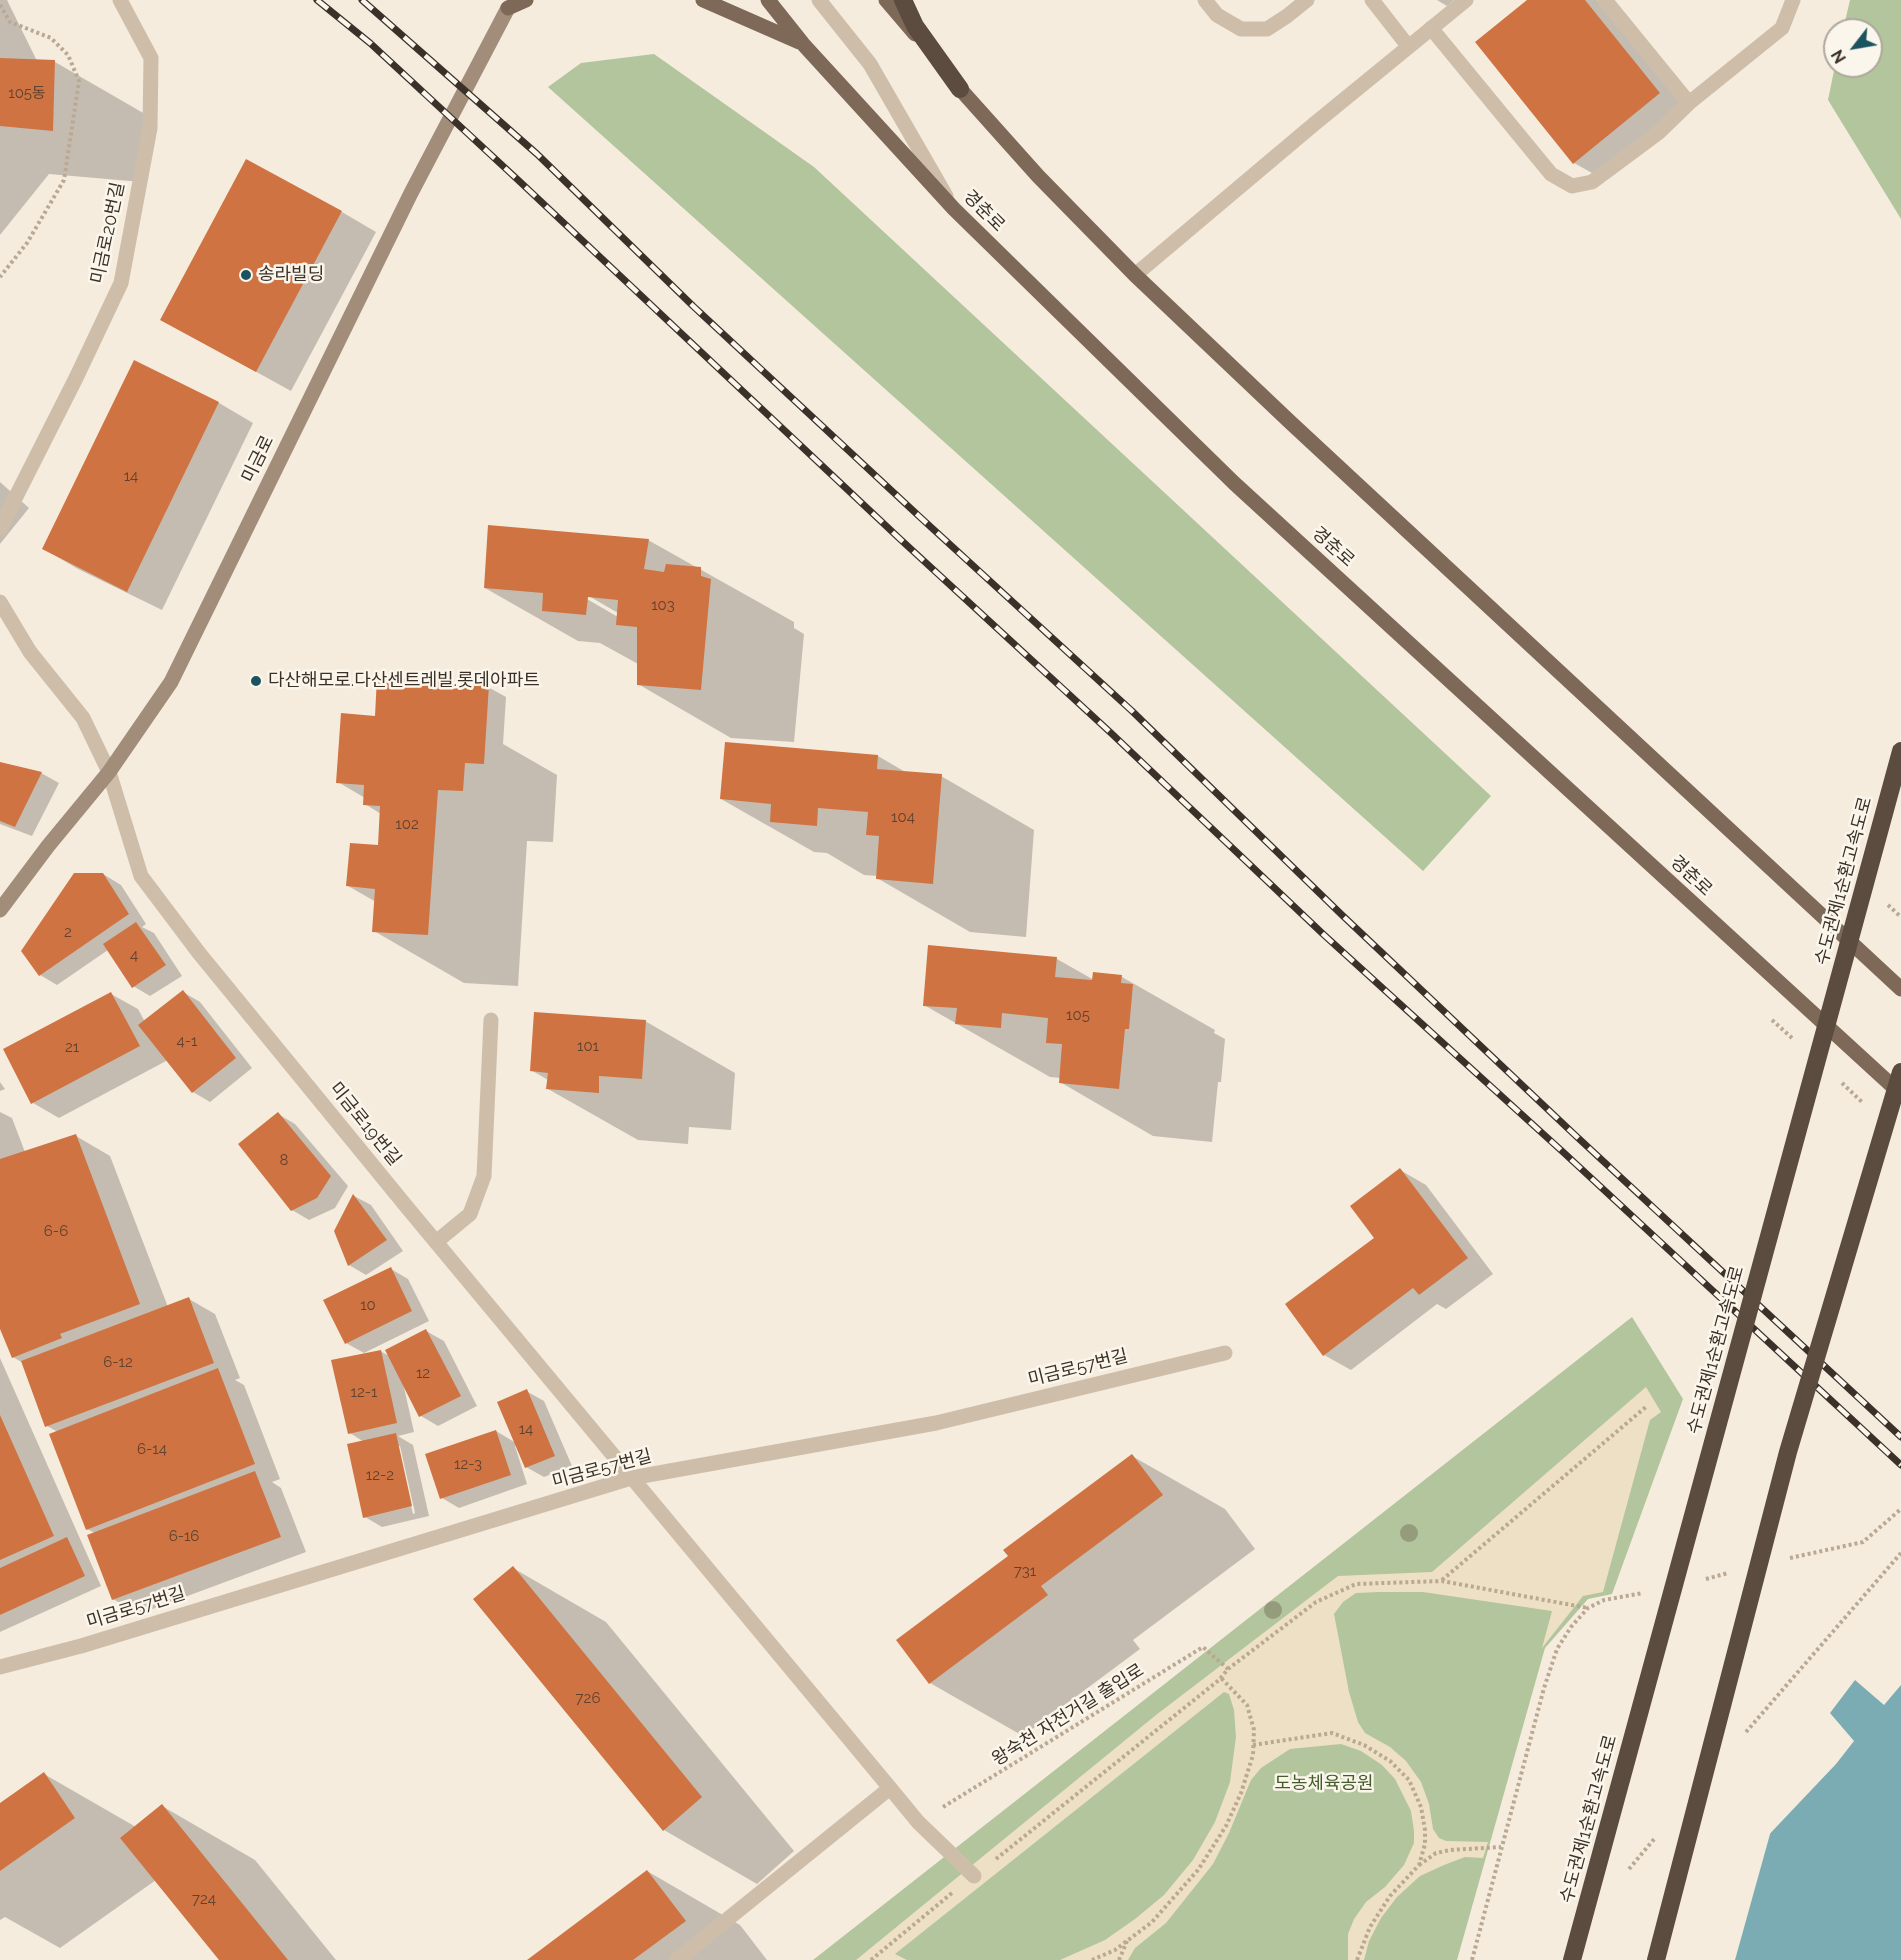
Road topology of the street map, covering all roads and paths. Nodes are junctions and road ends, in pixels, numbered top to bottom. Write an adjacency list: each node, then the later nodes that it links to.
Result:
1 (120, 0): 24 (street, 미금로20번길)
2 (526, 0): 14 (main road)
3 (703, 0): 17 (main road)
4 (768, 0): 17 (main road, 경춘로)
5 (819, 0): 21 (street)
6 (886, 0): 19 (main road)
7 (903, 0): 19 (highway)
8 (1205, 0): 9 (street)
9 (1307, 0)
10 (1372, 0): 18 (street)
11 (1466, 0): 16 (street)
12 (1605, 0): 20 (street)
13 (1793, 0): 20 (street)
14 (510, 4): 27 (street, 미금로)
15 (0, 5): 23 (path)
16 (1431, 28): 18 (street); 20 (street)
17 (803, 44): 21 (main road, 경춘로)
18 (1408, 46): 22 (street)
19 (960, 89): 22 (main road)
20 (1689, 103)
21 (954, 209): 32 (main road, 경춘로, bridge)
22 (1136, 275): 29 (main road)
23 (0, 277)
24 (0, 528)
25 (0, 602): 27 (street)
26 (1901, 751): 55 (highway, 수도권제1순환고속도로, bridge)
27 (109, 772): 28 (street, 미금로); 33 (street, 미금로19번길)
28 (0, 910)
29 (1901, 989)
30 (491, 1020): 33 (street)
31 (1901, 1072): 56 (highway, bridge)
32 (1901, 1094)
33 (436, 1242): 36 (street, 미금로19번길)
34 (1226, 1353): 36 (street, 미금로57번길)
35 (1647, 1406): 37 (path)
36 (631, 1478): 39 (street, 미금로57번길); 43 (street, 미금로19번길)
37 (1442, 1581): 38 (path); 40 (path)
38 (1588, 1608)
39 (0, 1667)
40 (1228, 1669): 41 (path); 44 (path, 왕숙천 자전거길 출입로)
41 (1221, 1678): 42 (path); 47 (path)
42 (1253, 1744): 46 (path); 48 (path)
43 (890, 1788): 44 (street, 미금로19번길); 50 (street)
44 (918, 1822): 47 (street, 미금로19번길)
45 (1501, 1847): 46 (path)
46 (1419, 1864): 54 (path)
47 (974, 1876): 49 (path)
48 (1127, 1941): 52 (path); 53 (path)
49 (872, 1959): 51 (path)
50 (677, 1960)
51 (879, 1960)
52 (1092, 1960)
53 (1119, 1960)
54 (1357, 1960)
55 (1572, 1960)
56 (1656, 1960)

